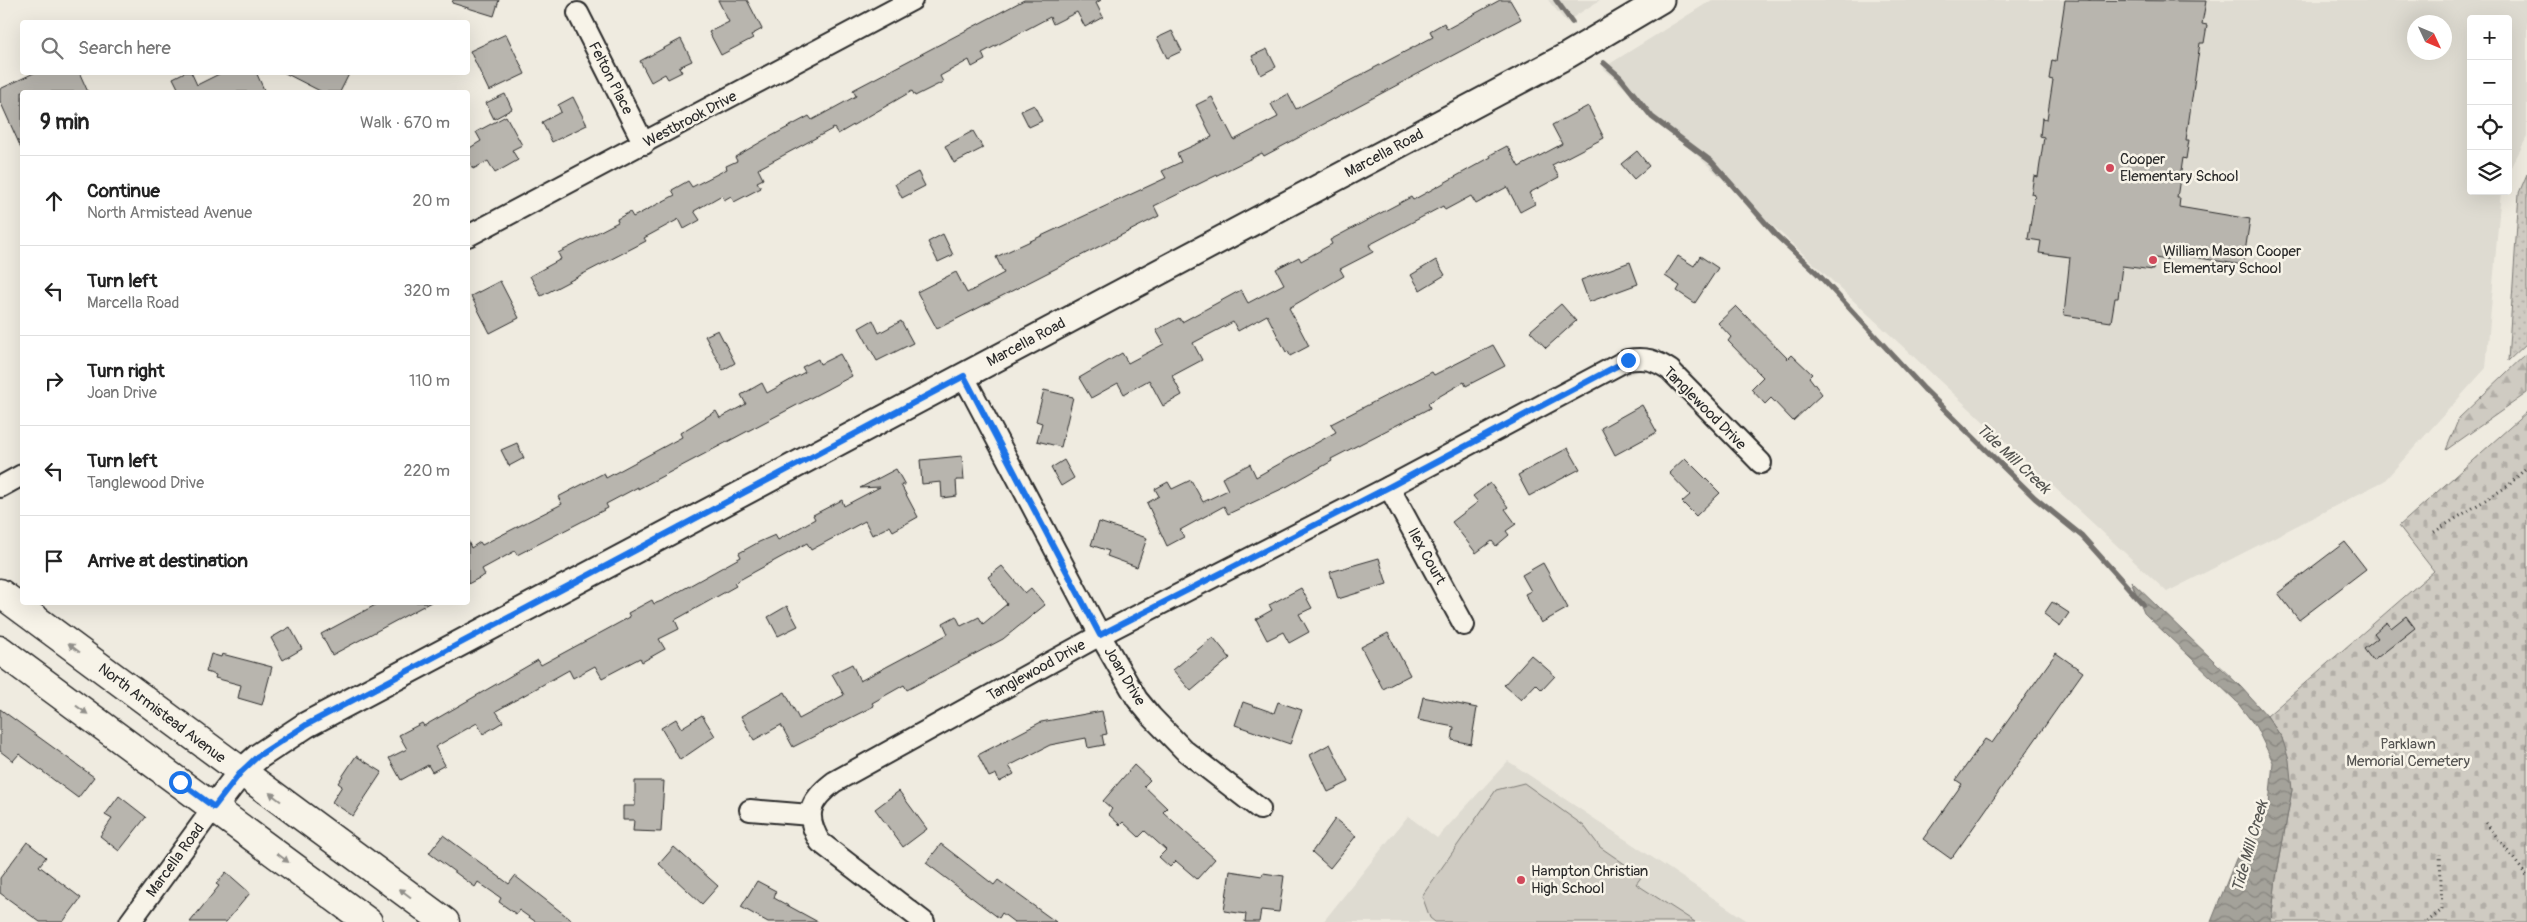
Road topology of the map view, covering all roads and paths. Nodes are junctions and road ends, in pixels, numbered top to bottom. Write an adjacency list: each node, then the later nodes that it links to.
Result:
1 (912, 0): 4 (street, Westbrook Drive)
2 (1661, 0): 6 (street, Marcella Road)
3 (578, 13): 4 (street, Felton Place)
4 (644, 144): 5 (street, Westbrook Drive)
5 (470, 235)
6 (964, 376): 15 (street, Joan Drive); 17 (street, Marcella Road)
7 (1761, 463): 11 (street, Tanglewood Drive)
8 (2527, 467): 12 (path)
9 (20, 476): 10 (street)
10 (0, 487)
11 (1389, 487): 14 (street, Ilex Court); 15 (street, Tanglewood Drive)
12 (2434, 532)
13 (0, 593): 17 (main road, North Armistead Avenue, one-way to 13)
14 (1464, 625)
15 (1100, 635): 19 (street, Joan Drive); 21 (street, Tanglewood Drive)
16 (0, 650): 18 (main road, one-way to 18)
17 (241, 772): 18 (street, Marcella Road); 27 (main road, North Armistead Avenue, one-way to 17)
18 (214, 807): 25 (street, Marcella Road); 26 (main road, one-way to 26)
19 (1260, 809)
20 (750, 810): 21 (street)
21 (810, 815): 28 (street)
22 (2486, 824): 24 (path)
23 (2440, 854): 29 (path)
24 (2527, 876)
25 (130, 922)
26 (368, 922)
27 (444, 922)
28 (924, 922)
29 (2427, 922)

